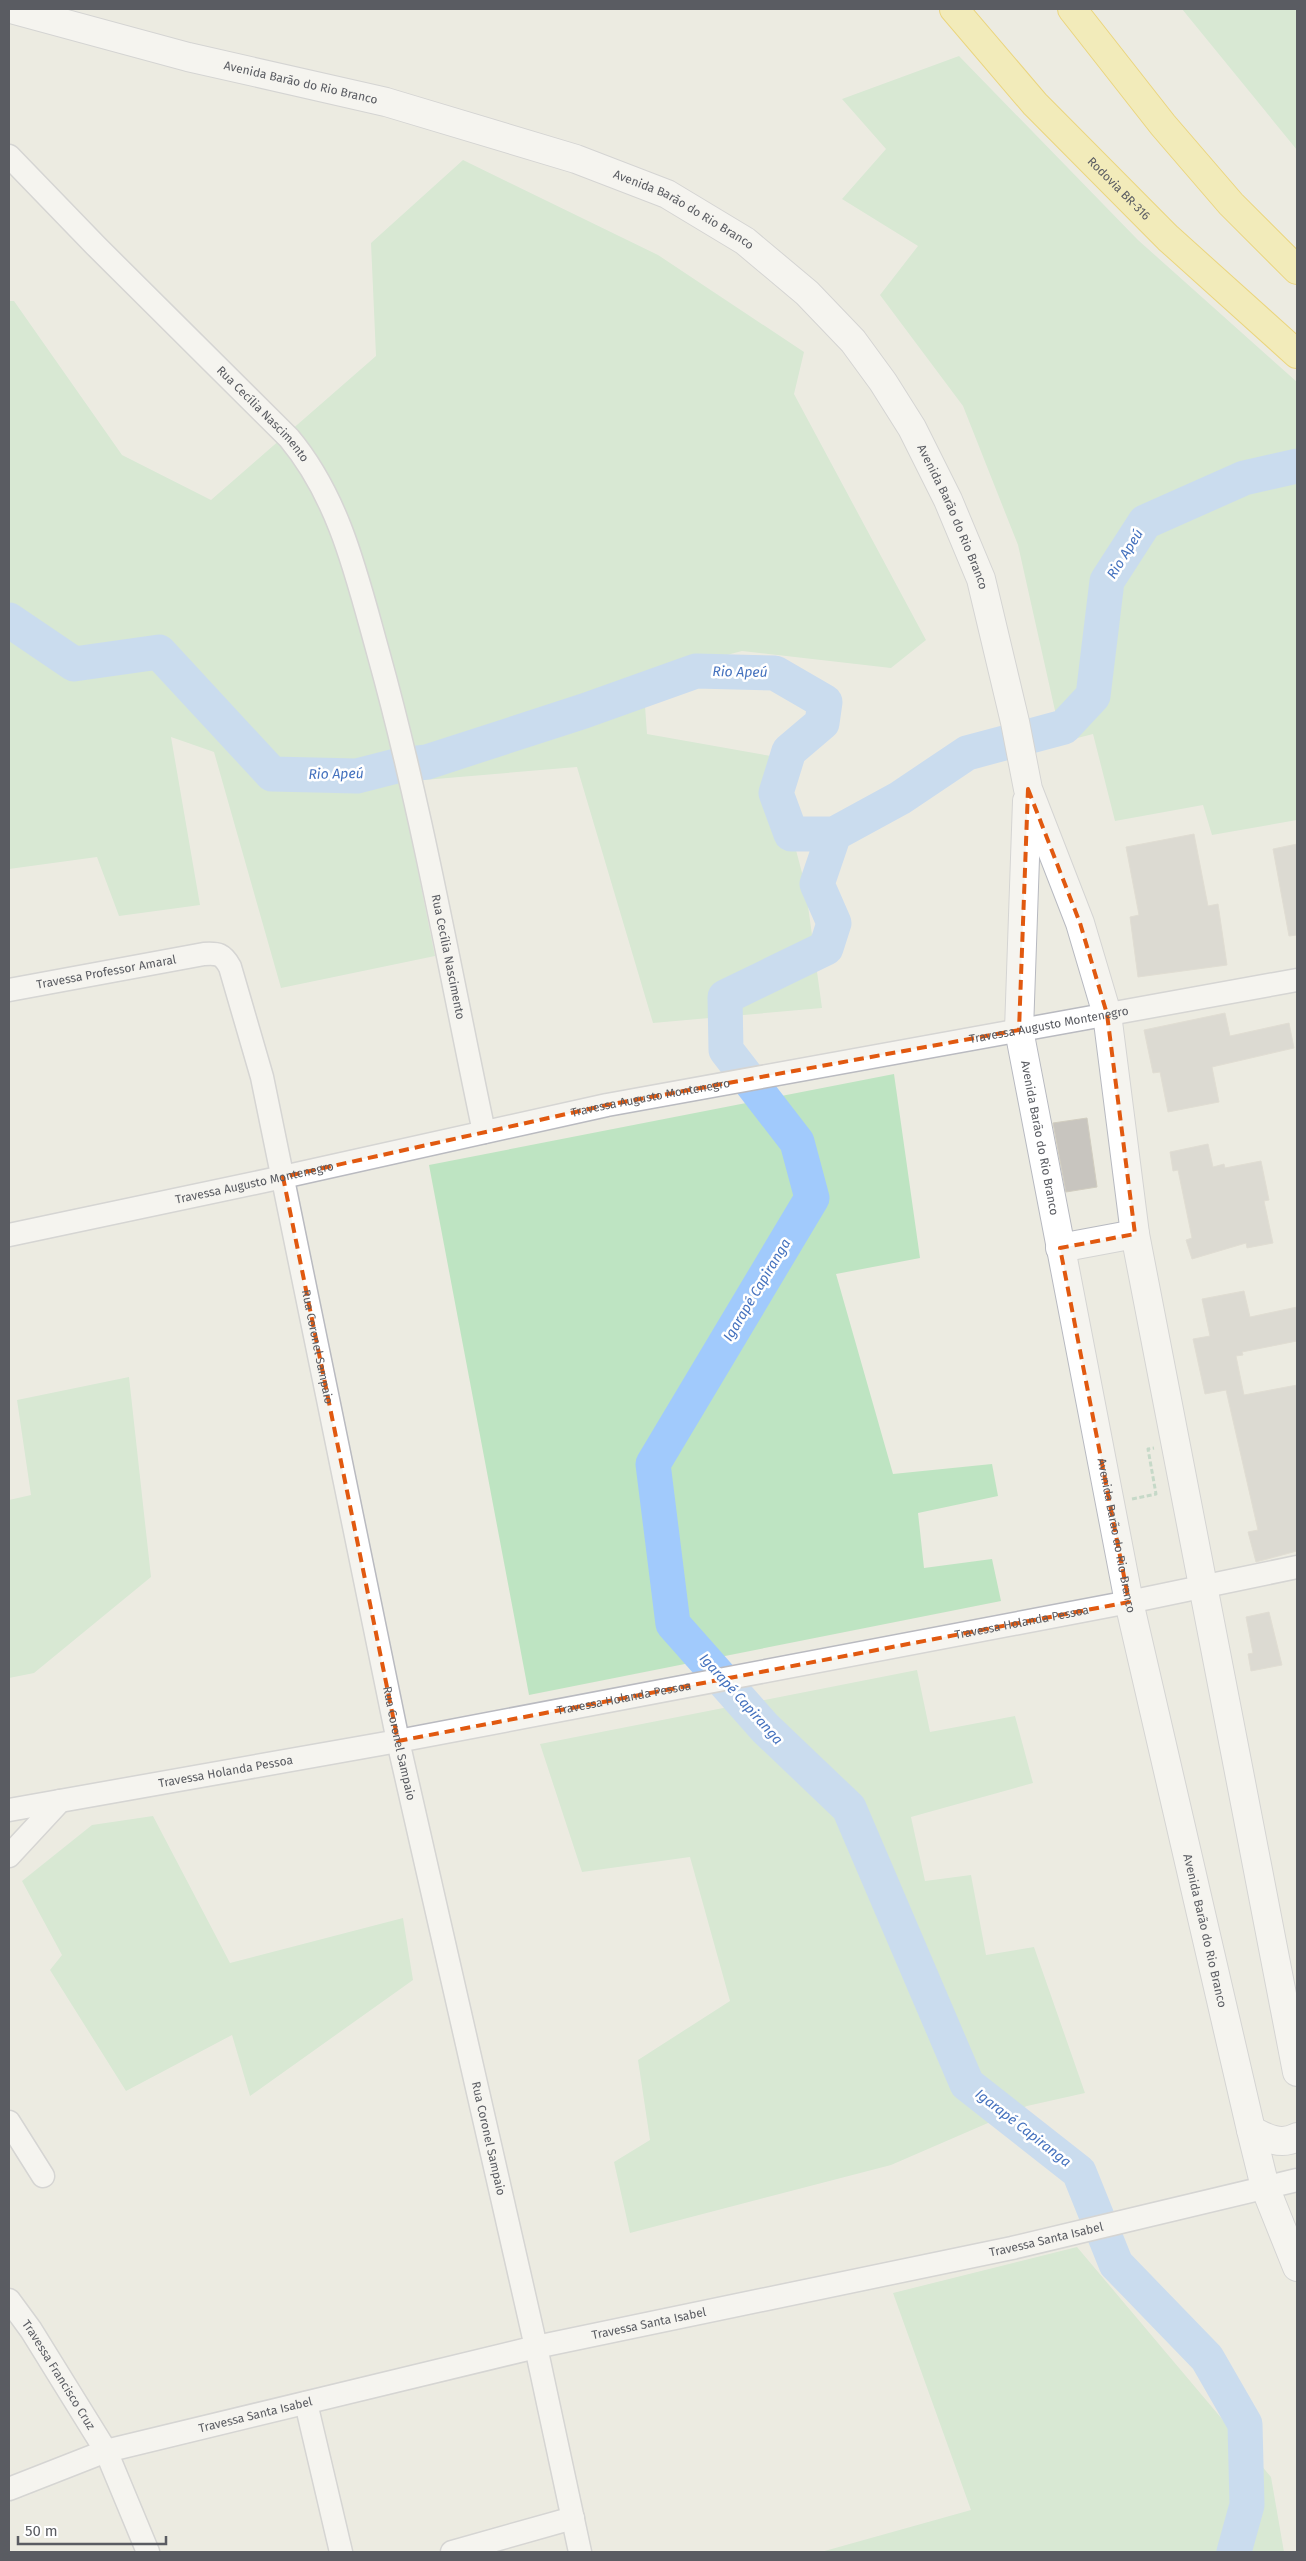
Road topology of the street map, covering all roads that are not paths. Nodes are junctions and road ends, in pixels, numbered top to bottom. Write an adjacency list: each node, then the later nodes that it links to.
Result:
1 (11, 9): 7 (main road, Avenida Barão do Rio Branco)
2 (954, 9): 6 (highway, Rodovia BR-316)
3 (1072, 9): 5 (highway)
4 (9, 156): 13 (street, Rua Cecília Nascimento)
5 (1297, 270)
6 (1297, 354)
7 (1026, 778): 11 (main road, Avenida Barão do Rio Branco); 12 (main road, Avenida Barão do Rio Branco)
8 (204, 954): 10 (street, Travessa Professor Amaral); 14 (street, Rua Coronel Sampaio)
9 (1297, 980): 11 (street, Travessa Augusto Montenegro)
10 (9, 990)
11 (1107, 1014): 12 (street, Travessa Augusto Montenegro); 15 (main road, Avenida Barão do Rio Branco)
12 (1019, 1030): 13 (street, Travessa Augusto Montenegro); 17 (main road, Avenida Barão do Rio Branco)
13 (484, 1132): 14 (street, Travessa Augusto Montenegro)
14 (283, 1177): 16 (street, Travessa Augusto Montenegro); 21 (street, Rua Coronel Sampaio)
15 (1135, 1234): 17 (main road); 19 (main road, Avenida Barão do Rio Branco)
16 (9, 1235)
17 (1060, 1248): 20 (main road, Avenida Barão do Rio Branco)
18 (1297, 1567): 19 (street, Travessa Holanda Pessoa)
19 (1204, 1587): 20 (street, Travessa Holanda Pessoa); 25 (main road, Avenida Barão do Rio Branco)
20 (1129, 1602): 21 (street, Travessa Holanda Pessoa); 27 (main road, Avenida Barão do Rio Branco)
21 (398, 1741): 22 (street, Travessa Holanda Pessoa); 34 (street, Rua Coronel Sampaio)
22 (60, 1801): 23 (street, Travessa Holanda Pessoa); 24 (street)
23 (9, 1810)
24 (9, 1856)
25 (1297, 2072)
26 (9, 2122): 29 (street)
27 (1251, 2130): 28 (main road); 31 (main road, Avenida Barão do Rio Branco)
28 (1297, 2137)
29 (43, 2176)
30 (1297, 2180): 31 (street, Travessa Santa Isabel)
31 (1265, 2187): 32 (main road, Avenida Barão do Rio Branco); 34 (street, Travessa Santa Isabel)
32 (1297, 2267)
33 (9, 2300): 36 (street, Travessa Francisco Cruz)
34 (536, 2347): 35 (street, Travessa Santa Isabel); 38 (street, Rua Coronel Sampaio)
35 (306, 2403): 36 (street, Travessa Santa Isabel); 40 (street)
36 (106, 2451): 37 (street, Travessa Santa Isabel); 39 (street, Travessa Francisco Cruz)
37 (9, 2489)
38 (573, 2518): 41 (street); 42 (street, Rua Coronel Sampaio)
39 (148, 2552)
40 (341, 2552)
41 (452, 2552)
42 (580, 2552)

